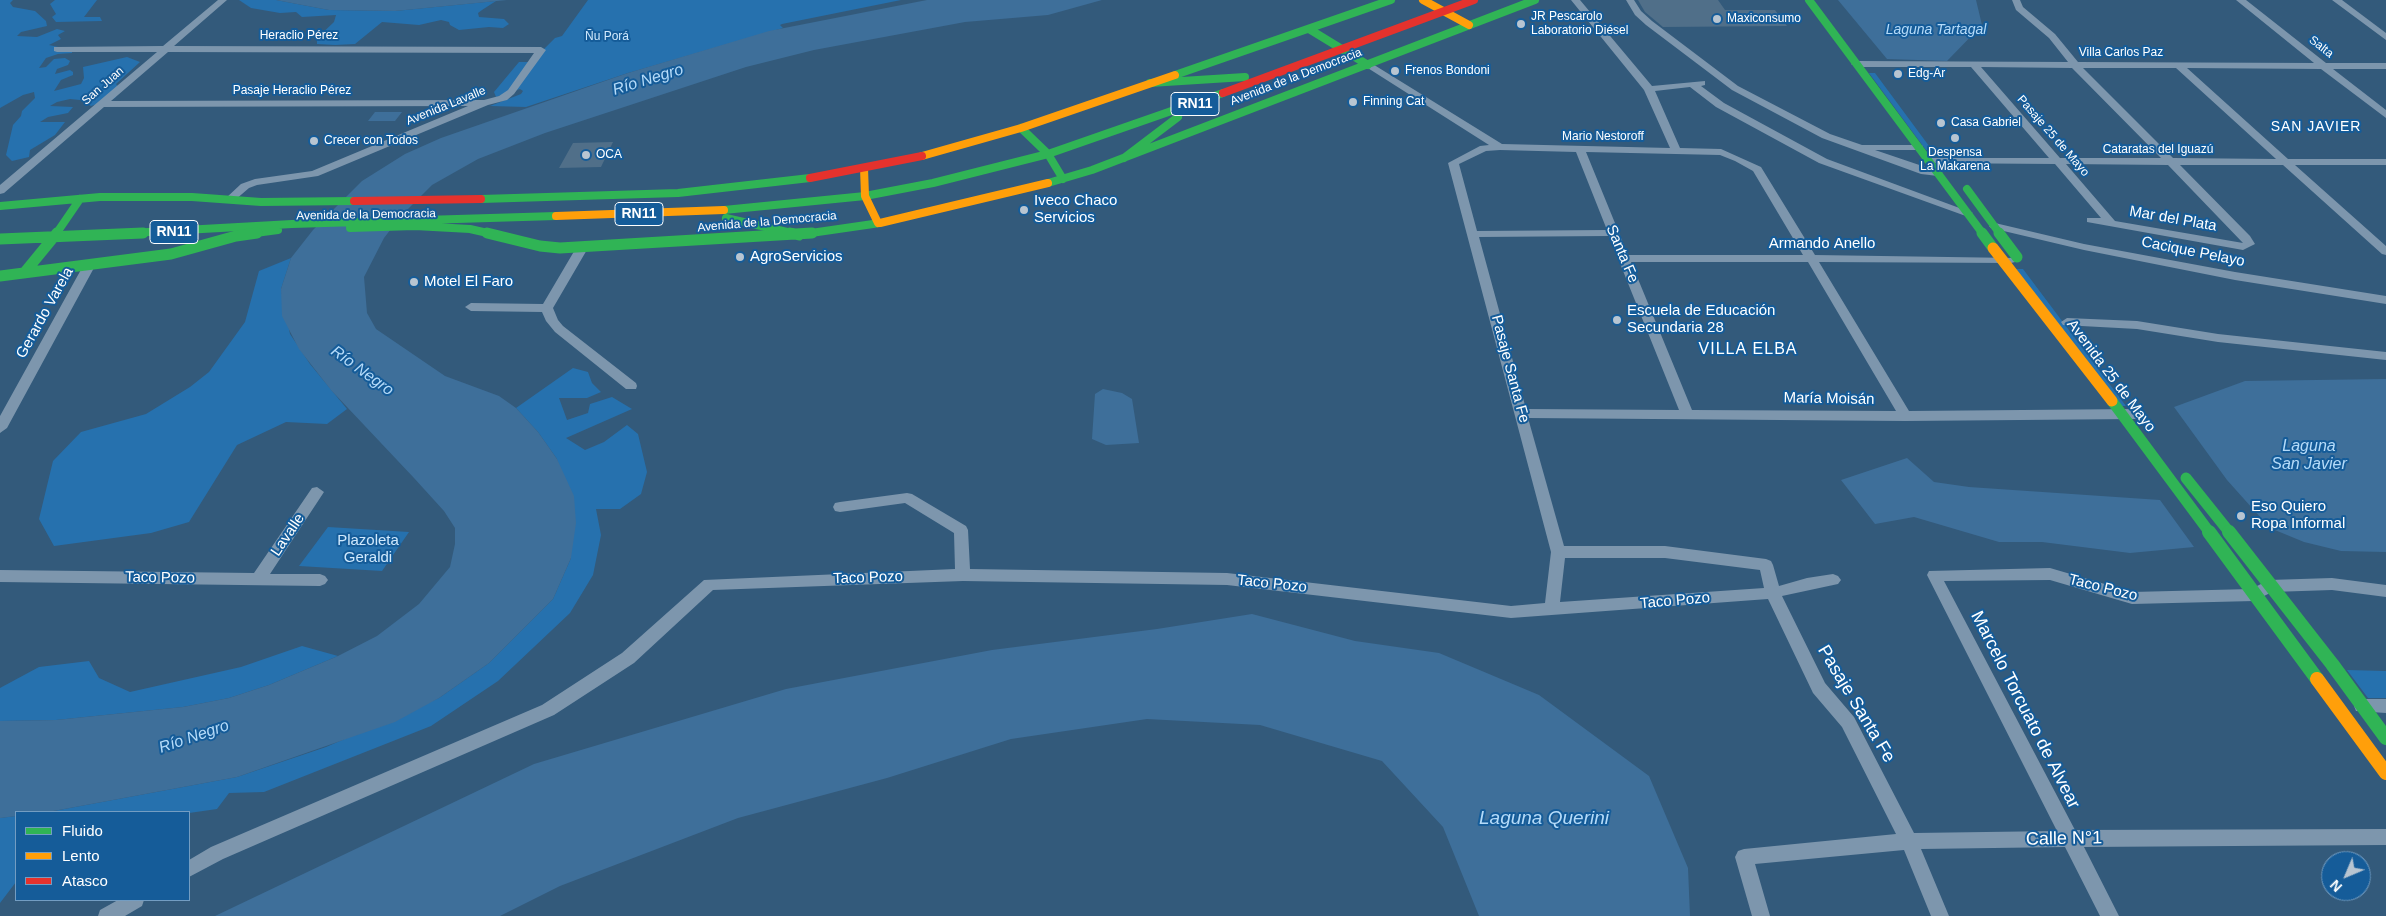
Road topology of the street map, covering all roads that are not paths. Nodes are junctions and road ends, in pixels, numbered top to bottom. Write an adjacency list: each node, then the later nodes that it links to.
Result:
1 (223, 0): 20 (street, San Juan)
2 (1391, 0): 17 (main road, Avenida de la Democracia / RN11)
3 (1423, 0): 14 (main road)
4 (1452, 0): 14 (main road, Avenida de la Democracia / RN11)
5 (1474, 0): 14 (main road, Avenida de la Democracia / RN11)
6 (1535, 0): 16 (main road, Avenida de la Democracia)
7 (1575, 0): 37 (street)
8 (1630, 0): 33 (street)
9 (1809, 0): 24 (main road, Avenida 25 de Mayo)
10 (1824, 0): 15 (main road)
11 (2016, 0): 28 (street)
12 (2240, 0): 30 (street, Salta)
13 (2336, 0): 18 (street)
14 (1439, 9): 16 (main road); 19 (main road, Avenida de la Democracia / RN11)
15 (1835, 14)
16 (1469, 25): 26 (main road, Avenida de la Democracia)
17 (1309, 29): 19 (main road); 35 (main road, Avenida de la Democracia / RN11)
18 (2386, 37)
19 (1335, 46): 26 (main road); 32 (main road, Avenida de la Democracia / RN11); 40 (main road, Avenida de la Democracia / RN11)
20 (165, 48): 21 (street, Heraclio Pérez); 22 (street, Heraclio Pérez); 39 (street, San Juan)
21 (58, 49)
22 (541, 50): 38 (street, Avenida Lavalle)
23 (1862, 50): 25 (main road)
24 (1856, 64): 25 (street, Villa Carlos Paz); 46 (main road, Avenida 25 de Mayo)
25 (1874, 64): 27 (street, Villa Carlos Paz); 34 (main road)
26 (1368, 65): 44 (street); 51 (main road, Avenida de la Democracia)
27 (1975, 66): 28 (street, Villa Carlos Paz); 53 (street, Pasaje 25 de Mayo)
28 (2076, 66): 29 (street, Villa Carlos Paz); 54 (street)
29 (2179, 66): 30 (street, Villa Carlos Paz); 55 (street)
30 (2324, 66): 31 (street, Villa Carlos Paz); 41 (street, Salta)
31 (2386, 66)
32 (1252, 76): 35 (main road); 50 (main road, Avenida de la Democracia / RN11)
33 (1720, 79): 36 (street); 45 (street)
34 (1885, 80)
35 (1150, 83): 42 (main road, Avenida de la Democracia / RN11)
36 (1693, 84): 37 (street); 68 (street)
37 (1649, 89): 49 (street)
38 (484, 103): 39 (street, Pasaje Heraclio Pérez); 63 (street, Avenida Lavalle)
39 (100, 104): 61 (street, San Juan)
40 (1194, 104): 50 (main road, Avenida de la Democracia / RN11); 51 (main road)
41 (2386, 115)
42 (1021, 128): 50 (main road); 57 (main road, Avenida de la Democracia / RN11)
43 (1934, 146): 58 (main road)
44 (1500, 147): 47 (street, Mario Nestoroff); 48 (street, Mario Nestoroff)
45 (1854, 147): 46 (street); 59 (street)
46 (1918, 147): 52 (main road, Avenida 25 de Mayo)
47 (1484, 148): 82 (street, Pasaje Santa Fe)
48 (1580, 150): 49 (street, Mario Nestoroff); 81 (street, Santa Fe)
49 (1676, 150): 89 (street, Mario Nestoroff)
50 (1044, 151): 60 (main road); 62 (main road, Avenida de la Democracia / RN11)
51 (1124, 158): 60 (main road, Avenida de la Democracia)
52 (1929, 162): 58 (street, Cataratas del Iguazú); 59 (main road, Avenida 25 de Mayo)
53 (2060, 162): 54 (street, Cataratas del Iguazú); 58 (street, Cataratas del Iguazú); 76 (street, Pasaje 25 de Mayo)
54 (2172, 162): 55 (street, Cataratas del Iguazú); 76 (street, Mar del Plata)
55 (2284, 162): 56 (street, Cataratas del Iguazú); 87 (street)
56 (2386, 162)
57 (864, 168): 62 (main road); 65 (main road, Avenida de la Democracia / RN11)
58 (1951, 169): 79 (main road)
59 (1938, 173): 68 (main road, Avenida 25 de Mayo)
60 (1062, 179): 75 (main road, Avenida de la Democracia)
61 (0, 191)
62 (864, 191): 65 (main road, Avenida de la Democracia / RN11); 67 (main road, Avenida de la Democracia / RN11); 75 (main road)
63 (231, 198): 64 (main road, Avenida de la Democracia / RN11); 65 (main road, Avenida de la Democracia / RN11)
64 (80, 199): 66 (main road, Avenida de la Democracia / RN11); 72 (main road)
65 (424, 205): 73 (main road, Avenida de la Democracia / RN11)
66 (0, 206)
67 (702, 212): 74 (main road, Avenida de la Democracia / RN11); 83 (main road)
68 (1967, 213): 90 (main road, Avenida 25 de Mayo)
69 (2091, 220): 76 (street, Mar del Plata)
70 (129, 221): 73 (main road, Avenida de la Democracia / RN11)
71 (80, 222): 72 (main road)
72 (66, 223): 77 (main road); 84 (main road)
73 (291, 223): 74 (main road, Avenida de la Democracia / RN11); 84 (main road, Avenida de la Democracia / RN11); 92 (main road, Avenida de la Democracia)
74 (414, 223): 86 (main road, Avenida de la Democracia)
75 (878, 223): 83 (main road, Avenida de la Democracia)
76 (2111, 223)
77 (48, 224)
78 (21, 226): 80 (main road)
79 (1995, 226): 91 (main road); 95 (street, Cacique Pelayo)
80 (0, 228)
81 (1612, 233): 82 (street); 88 (street, Santa Fe)
82 (1474, 234): 104 (street, Pasaje Santa Fe)
83 (800, 235): 86 (main road, Avenida de la Democracia)
84 (55, 236): 85 (main road, Avenida de la Democracia / RN11); 93 (main road)
85 (0, 239)
86 (582, 248): 97 (street)
87 (2386, 252)
88 (1624, 258): 89 (street, Armando Anello); 103 (street, Santa Fe)
89 (1813, 260): 90 (street, Armando Anello); 107 (street)
90 (2002, 260): 91 (street, Armando Anello); 105 (main road, Avenida 25 de Mayo)
91 (2022, 264)
92 (90, 266): 93 (main road, Avenida de la Democracia); 108 (street, Gerardo Varela)
93 (25, 272): 94 (main road, Avenida de la Democracia)
94 (0, 276)
95 (2386, 300)
96 (471, 307): 97 (street)
97 (547, 308): 102 (street)
98 (2064, 318): 99 (main road, Avenida 25 de Mayo); 100 (street)
99 (2079, 337)
100 (2386, 356)
101 (2108, 376): 106 (main road, Avenida 25 de Mayo)
102 (631, 386)
103 (1687, 413): 104 (street, María Moisán); 107 (street, María Moisán)
104 (1522, 414): 113 (street, Pasaje Santa Fe)
105 (2122, 414): 106 (street, María Moisán); 107 (street, María Moisán); 123 (main road, Avenida 25 de Mayo)
106 (2136, 414): 109 (main road, Avenida 25 de Mayo)
107 (1906, 416)
108 (0, 428)
109 (2148, 429)
110 (2176, 465): 120 (main road)
111 (318, 492): 117 (street, Lavalle)
112 (840, 507): 114 (street)
113 (1558, 552): 122 (street, Pasaje Santa Fe); 124 (street, Pasaje Santa Fe)
114 (963, 574): 124 (street, Taco Pozo); 132 (street, Taco Pozo)
115 (1934, 575): 123 (street, Taco Pozo); 130 (street, Marcelo Torcuato de Alvear)
116 (0, 576): 117 (street, Taco Pozo)
117 (258, 579): 118 (street, Taco Pozo)
118 (320, 580)
119 (1833, 580): 122 (street, Taco Pozo)
120 (2269, 586): 121 (street); 123 (street, Taco Pozo); 125 (main road)
121 (2386, 591)
122 (1773, 593): 124 (street, Taco Pozo); 131 (street, Pasaje Santa Fe)
123 (2254, 595): 128 (main road, Avenida 25 de Mayo)
124 (1552, 610)
125 (2362, 706): 126 (street); 127 (main road)
126 (2386, 706)
127 (2386, 738)
128 (2386, 773)
129 (2386, 837): 130 (street, Calle N°1)
130 (2069, 839): 131 (street, Calle N°1); 137 (street, Marcelo Torcuato de Alvear)
131 (1909, 842): 135 (street, Calle N°1); 136 (street, Pasaje Santa Fe)
132 (190, 868)
133 (132, 901): 134 (street)
134 (107, 916)
135 (1761, 916)
136 (1940, 916)
137 (2110, 916)

